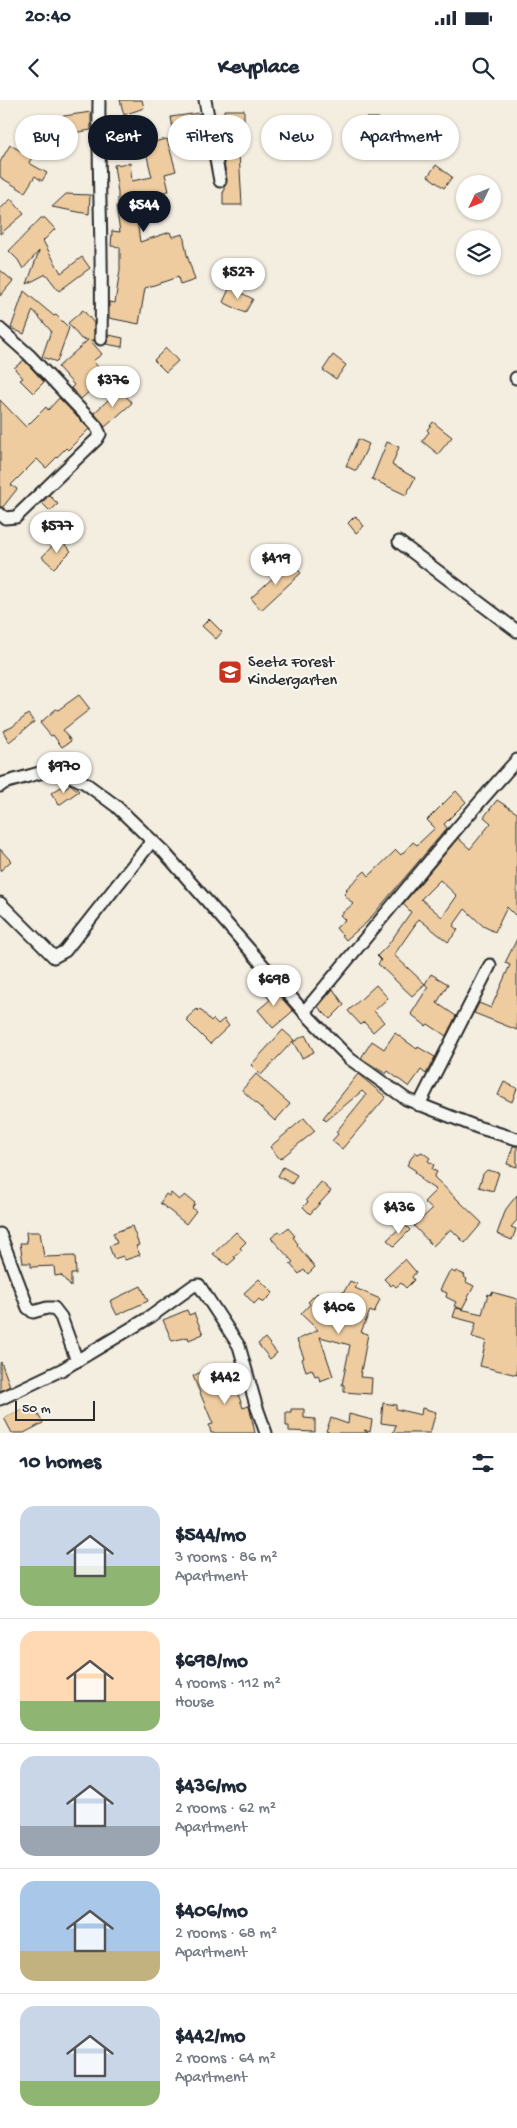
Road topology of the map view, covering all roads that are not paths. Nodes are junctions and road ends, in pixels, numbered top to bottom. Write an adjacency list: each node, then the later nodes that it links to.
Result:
1 (100, 100): 5 (street)
2 (205, 100): 3 (street)
3 (220, 181)
4 (0, 329): 6 (street)
5 (101, 339)
6 (0, 514)
7 (399, 542): 8 (street)
8 (517, 631)
9 (517, 760): 14 (street)
10 (0, 786): 11 (street)
11 (152, 841): 12 (street); 14 (street)
12 (0, 903)
13 (490, 965): 15 (street)
14 (304, 1012): 15 (street)
15 (419, 1105): 16 (street)
16 (517, 1139)
17 (0, 1234): 18 (street)
18 (77, 1361): 19 (street); 20 (street)
19 (0, 1399)
20 (266, 1433)

